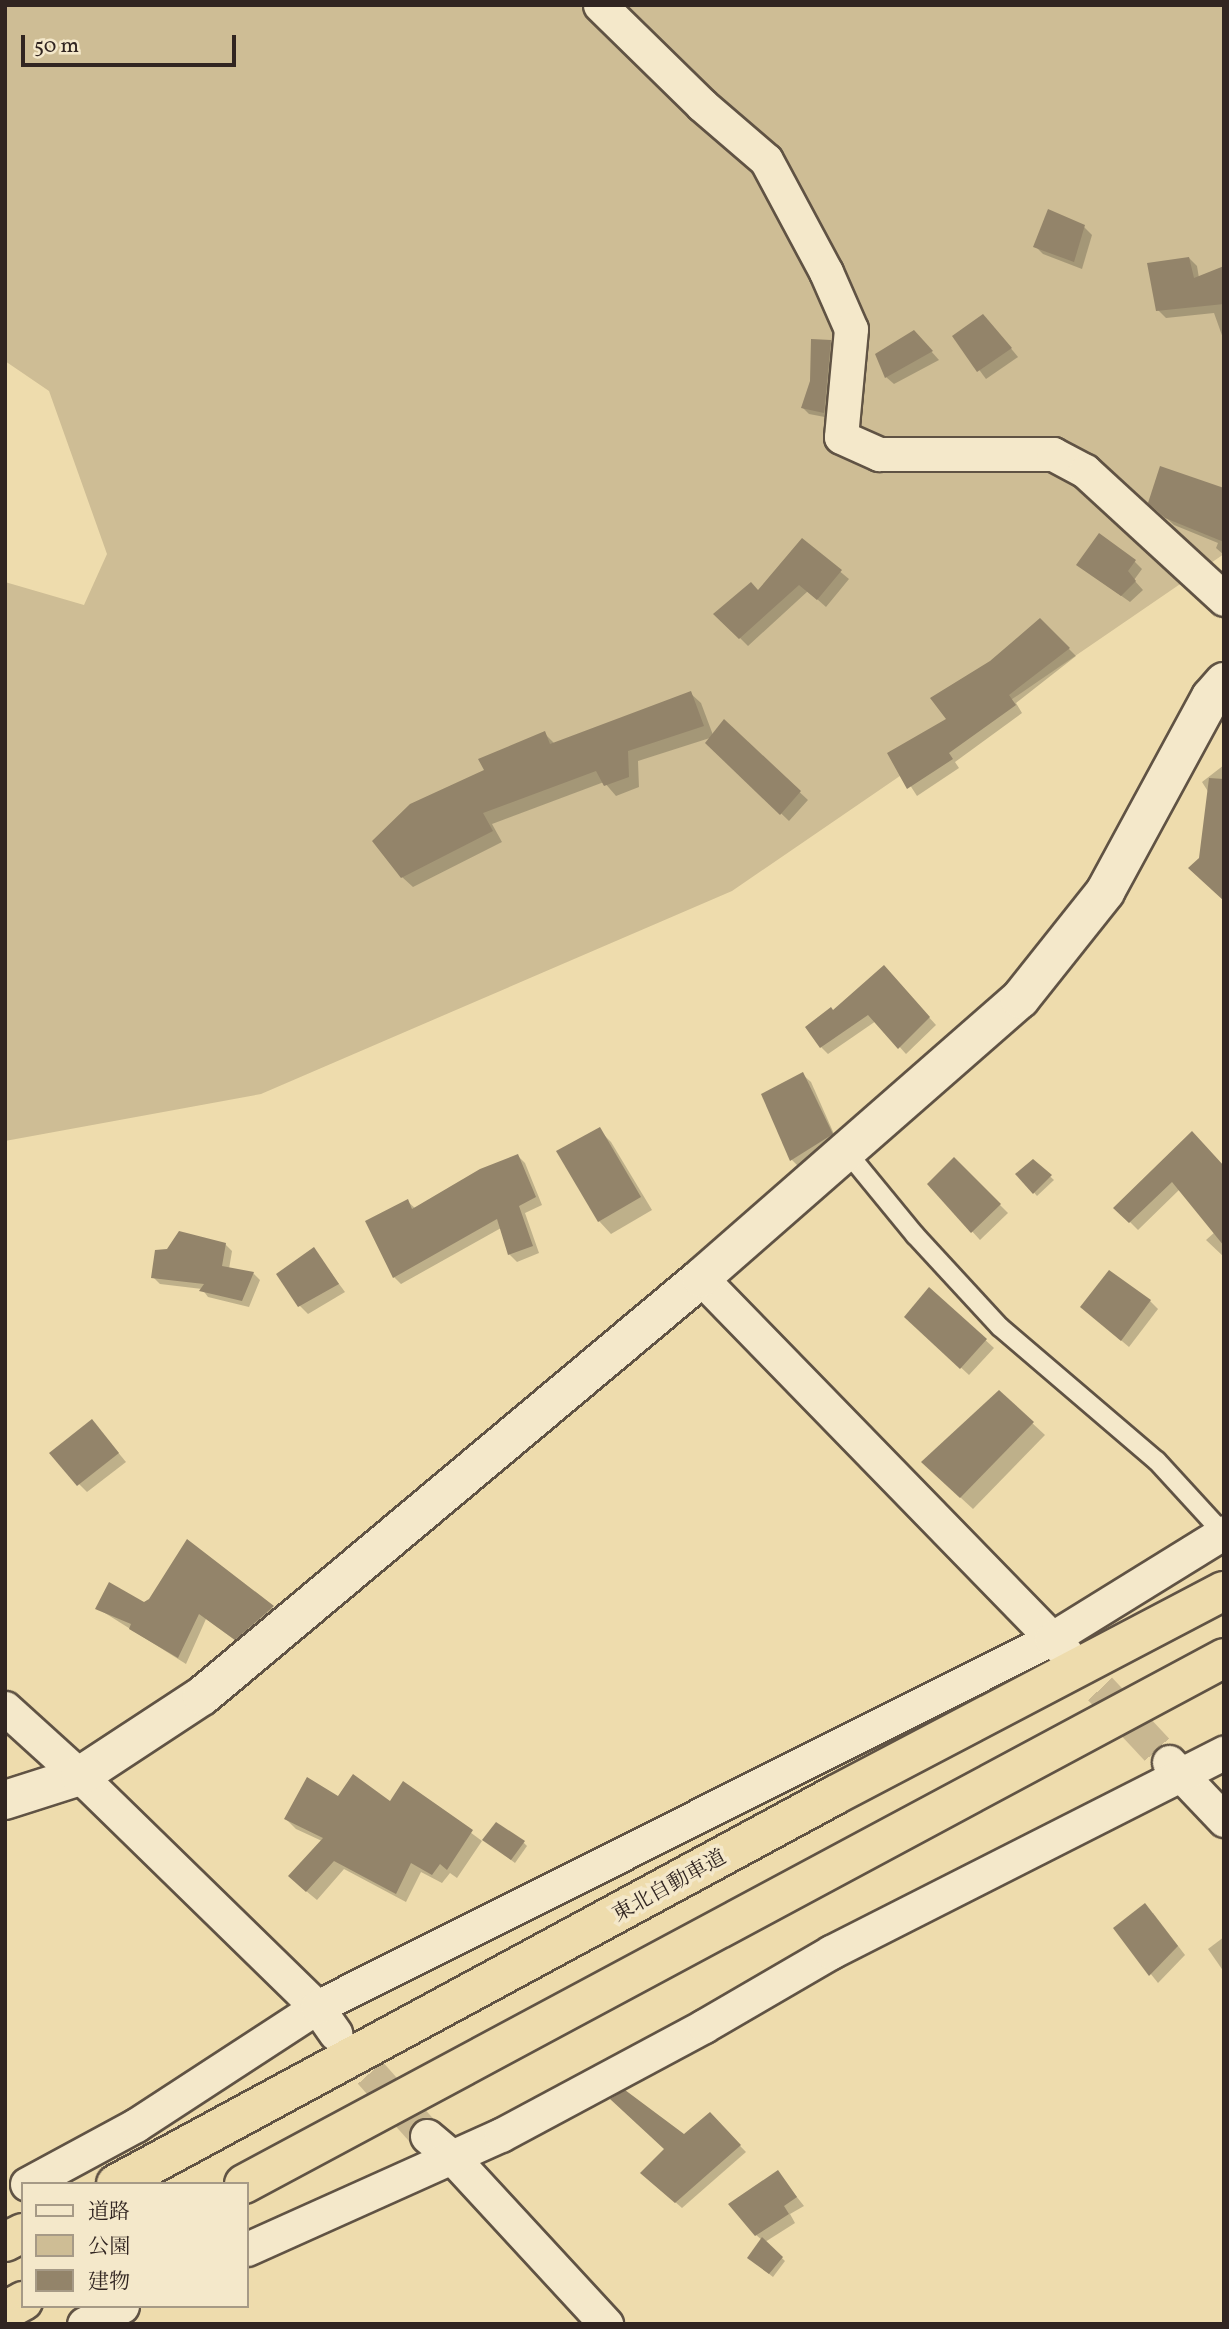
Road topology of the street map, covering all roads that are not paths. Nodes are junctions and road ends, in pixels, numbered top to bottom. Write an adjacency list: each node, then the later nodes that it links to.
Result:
1 (600, 5): 2 (street)
2 (1224, 599)
3 (1224, 682): 4 (street)
4 (846, 1151): 5 (street); 6 (lane)
5 (701, 1278): 8 (street); 13 (street)
6 (1224, 1532): 8 (street)
7 (1224, 1591): 19 (highway, 東北自動車道)
8 (1058, 1646): 16 (street)
9 (1224, 1658): 20 (highway)
10 (5, 1708): 13 (street)
11 (1224, 1753): 12 (street)
12 (1175, 1769): 15 (street); 17 (street)
13 (80, 1776): 14 (street); 16 (street)
14 (5, 1801)
15 (1224, 1820)
16 (326, 2020): 18 (street)
17 (439, 2146): 25 (street); 30 (street)
18 (31, 2182)
19 (121, 2182)
20 (248, 2182)
21 (21, 2187): 22 (street)
22 (5, 2196)
23 (21, 2234): 24 (highway)
24 (5, 2242)
25 (248, 2248)
26 (21, 2302): 28 (highway)
27 (118, 2308): 29 (street)
28 (5, 2311)
29 (84, 2324)
30 (606, 2324)

